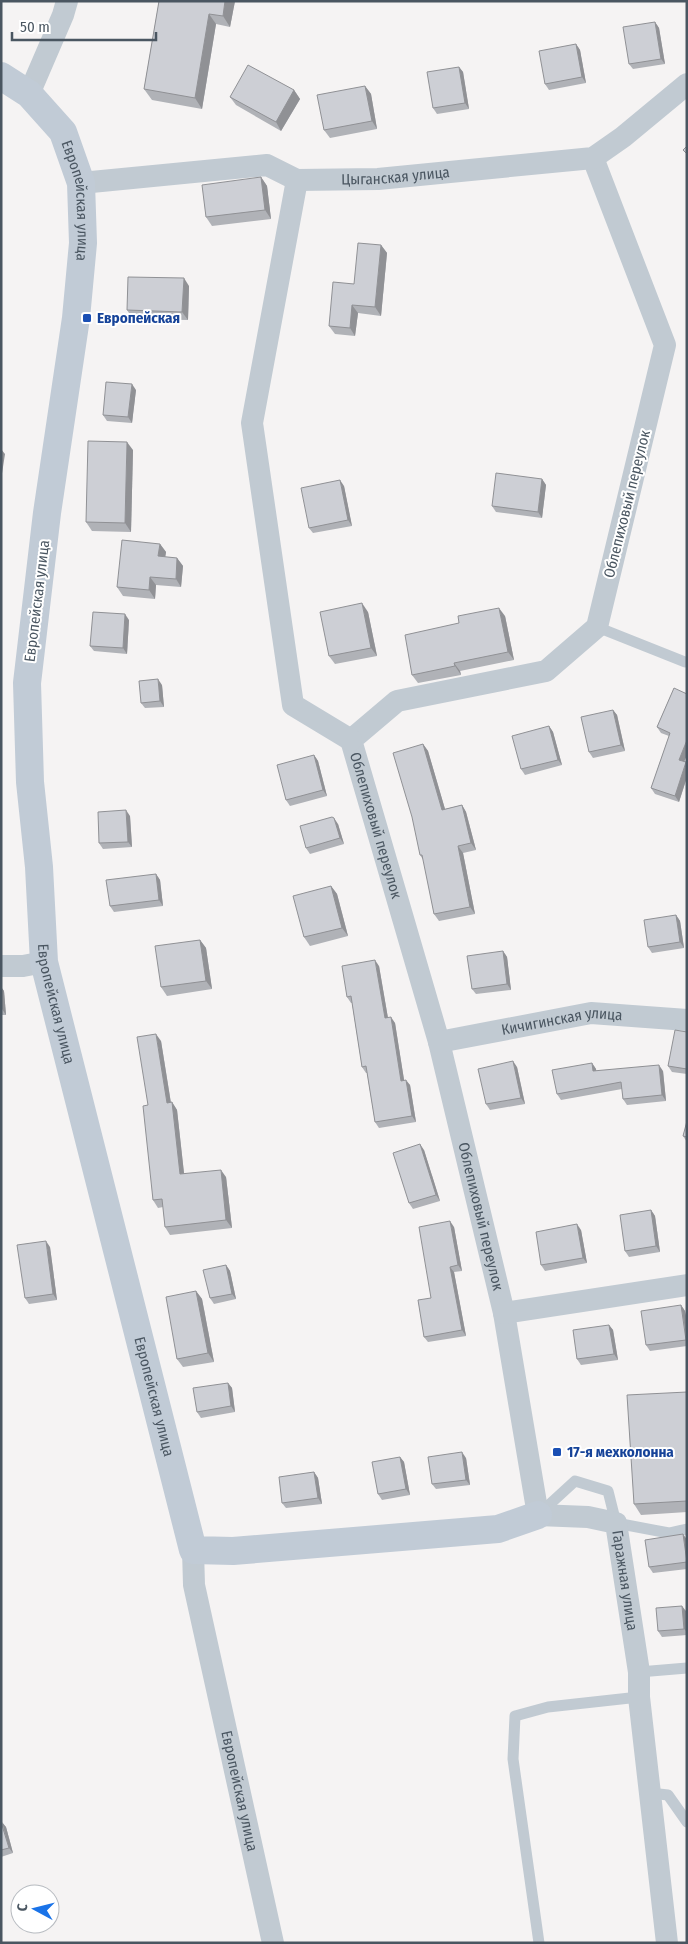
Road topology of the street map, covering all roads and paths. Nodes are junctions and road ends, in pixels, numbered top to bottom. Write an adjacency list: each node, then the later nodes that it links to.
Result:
1 (67, 1): 2 (street)
2 (10, 83): 6 (street, Европейская улица)
3 (687, 84): 4 (street, Цыганская улица)
4 (593, 158): 5 (street, Цыганская улица); 7 (street, Облепиховый переулок)
5 (297, 180): 6 (street, Цыганская улица); 9 (street)
6 (81, 183): 10 (street, Европейская улица)
7 (597, 627): 8 (lane); 9 (street, Облепиховый переулок)
8 (685, 662)
9 (351, 740): 13 (street, Облепиховый переулок)
10 (44, 962): 11 (street); 19 (street, Европейская улица)
11 (1, 966)
12 (687, 1020): 13 (street, Кичигинская улица)
13 (440, 1042): 15 (street, Облепиховый переулок)
14 (687, 1285): 15 (street)
15 (504, 1313): 16 (street, Облепиховый переулок)
16 (538, 1515): 17 (street, Гаражная улица); 17 (lane); 19 (street, Гаражная улица)
17 (616, 1523): 18 (lane); 21 (street, Гаражная улица)
18 (687, 1529)
19 (193, 1550): 25 (street, Европейская улица)
20 (687, 1668): 21 (lane)
21 (638, 1672): 22 (street, Гаражная улица)
22 (639, 1697): 23 (street, Гаражная улица); 26 (lane)
23 (650, 1793): 24 (lane); 27 (street, Гаражная улица)
24 (687, 1822)
25 (273, 1943)
26 (539, 1943)
27 (667, 1943)

